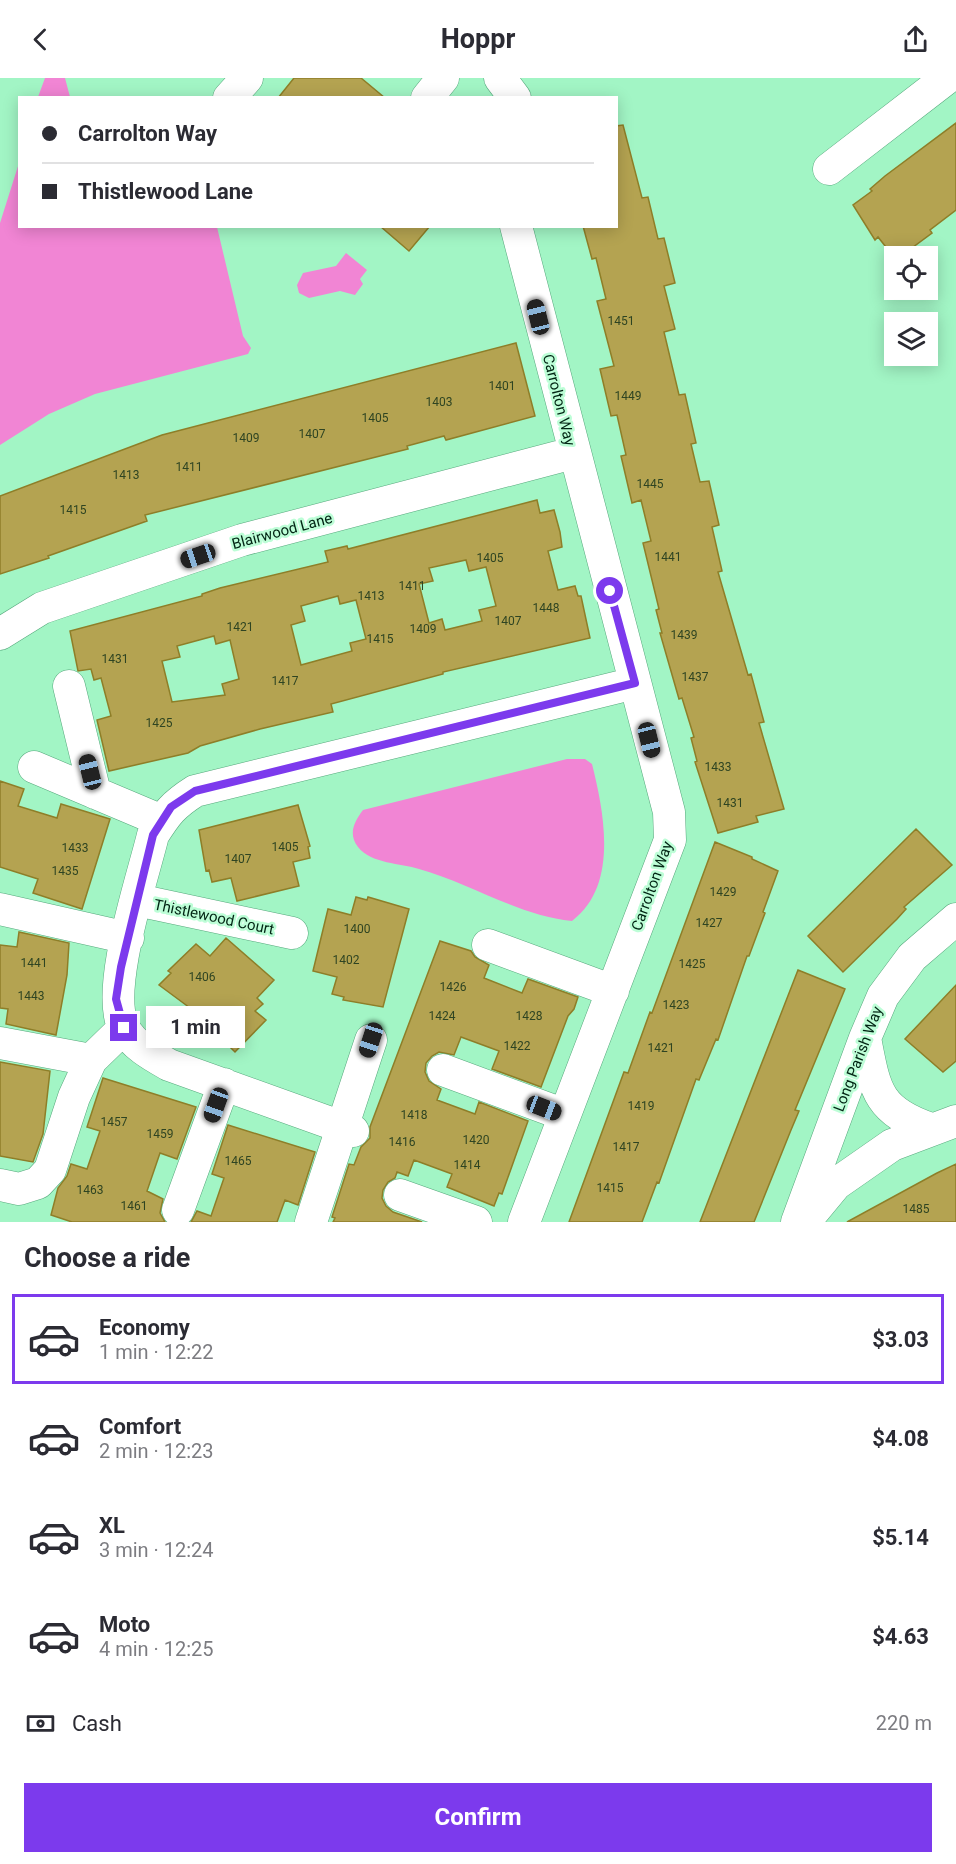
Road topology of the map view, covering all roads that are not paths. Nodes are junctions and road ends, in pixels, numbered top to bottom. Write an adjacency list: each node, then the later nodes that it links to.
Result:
1 (247, 78): 3 (street)
2 (946, 78): 4 (street)
3 (231, 96)
4 (830, 169)
5 (517, 228): 6 (street, Carrolton Way)
6 (573, 453): 7 (street, Blairwood Lane); 8 (street, Carrolton Way)
7 (0, 634)
8 (635, 683): 12 (street); 19 (street, Carrolton Way)
9 (69, 686): 11 (street)
10 (34, 767): 11 (street)
11 (95, 793): 12 (street)
12 (162, 821): 13 (street)
13 (137, 900): 16 (street, Thistlewood Court); 17 (street)
14 (0, 909): 17 (street)
15 (956, 919): 21 (street, Long Parish Way)
16 (292, 933)
17 (128, 938): 20 (street)
18 (488, 945): 19 (street)
19 (613, 991): 27 (street, Carrolton Way)
20 (124, 1028): 24 (street); 26 (street)
21 (865, 1038): 28 (street); 36 (street, Long Parish Way)
22 (371, 1040): 29 (street)
23 (0, 1043): 24 (street)
24 (91, 1060): 30 (street)
25 (442, 1070): 27 (street)
26 (224, 1084): 29 (street); 32 (street)
27 (565, 1116): 35 (street, Carrolton Way)
28 (943, 1125): 37 (street)
29 (348, 1129): 33 (street)
30 (0, 1185)
31 (400, 1195): 34 (street)
32 (178, 1210)
33 (311, 1222)
34 (476, 1222)
35 (524, 1222)
36 (797, 1222)
37 (805, 1222)

